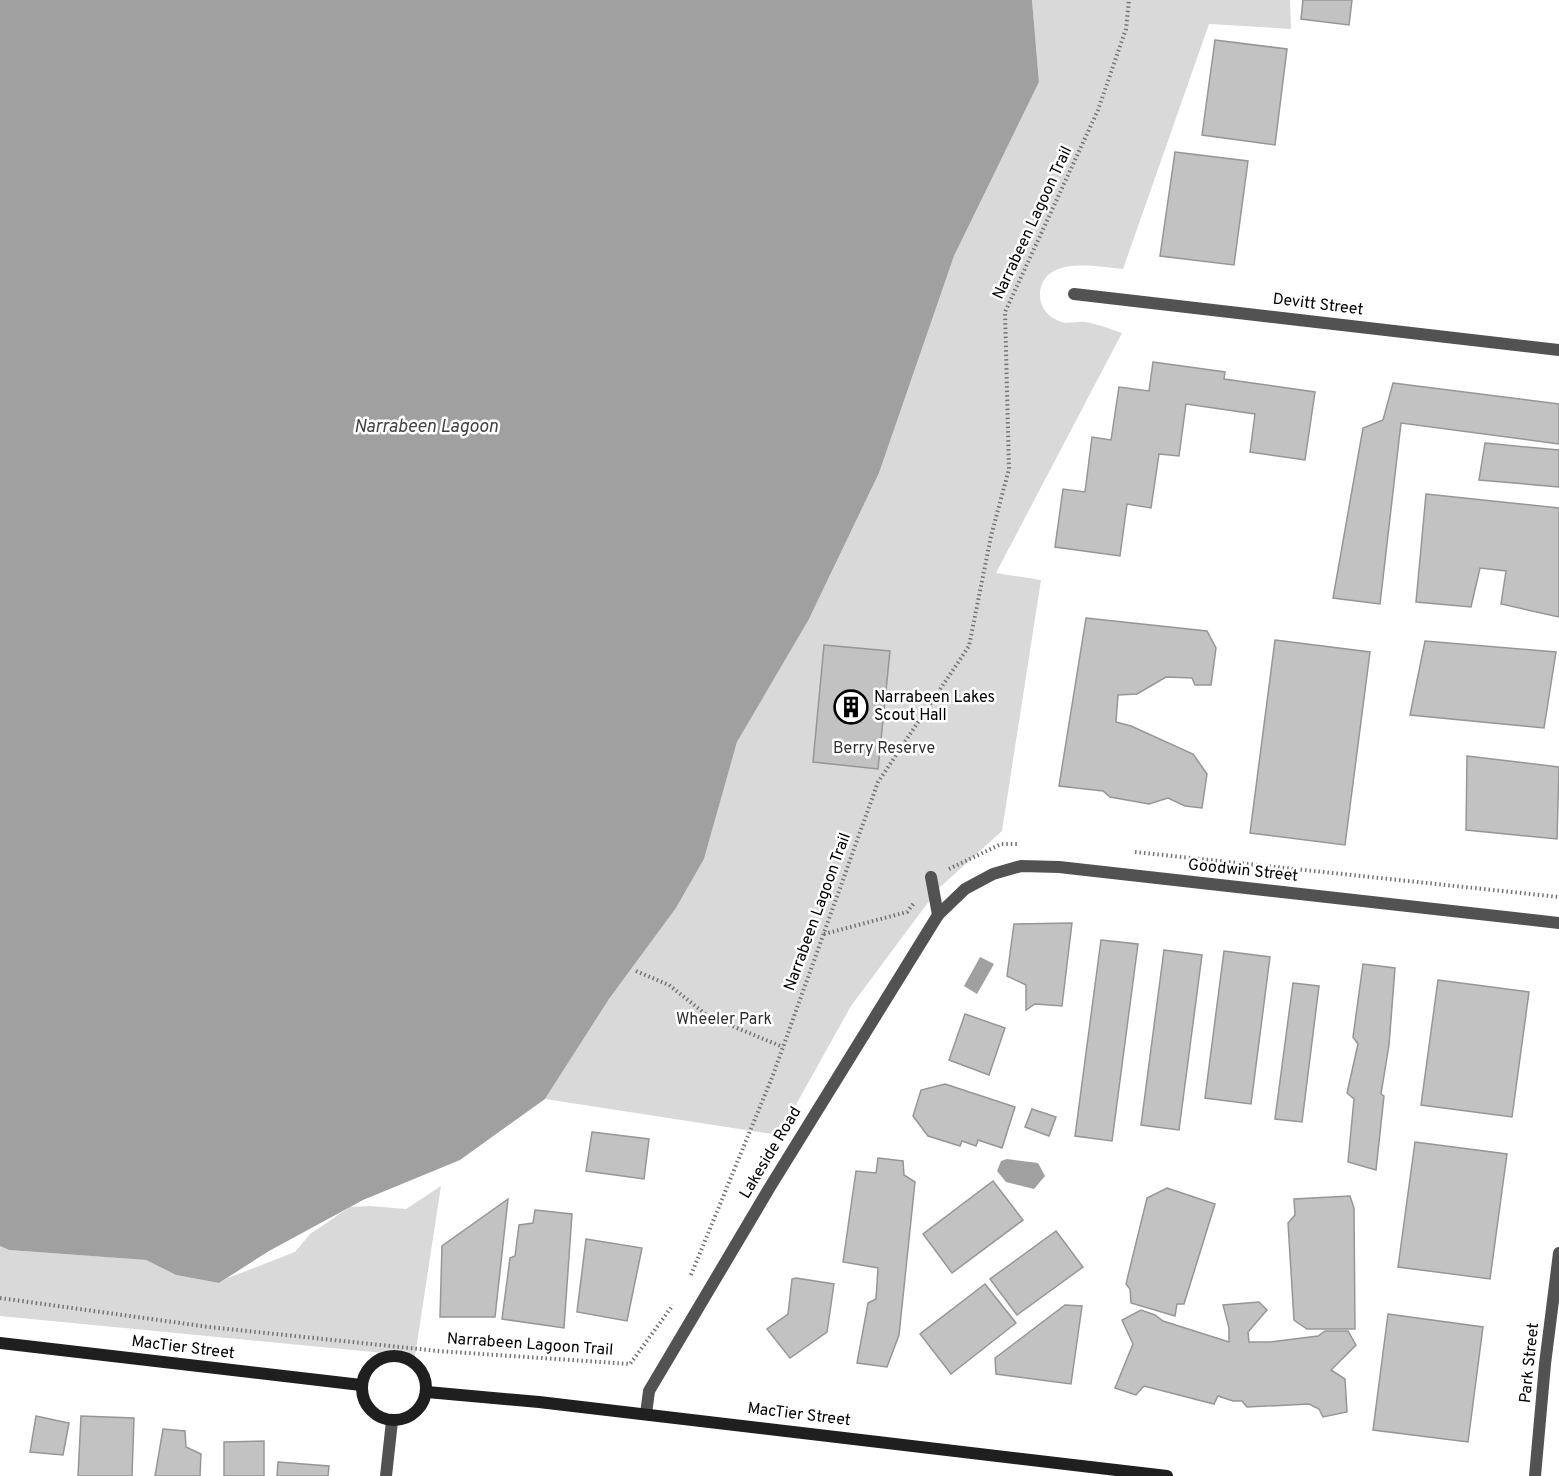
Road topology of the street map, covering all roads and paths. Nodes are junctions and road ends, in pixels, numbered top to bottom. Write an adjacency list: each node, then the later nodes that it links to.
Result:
1 (1129, 0): 8 (path, Narrabeen Lagoon Trail)
2 (1074, 294): 3 (street, Devitt Street)
3 (1559, 350)
4 (931, 877): 5 (street)
5 (938, 915): 6 (street, Goodwin Street); 16 (street, Lakeside Road)
6 (1559, 923)
7 (636, 971): 8 (path)
8 (783, 1047): 10 (path, Narrabeen Lagoon Trail)
9 (1559, 1253): 20 (street, Park Street)
10 (690, 1277)
11 (0, 1298): 12 (path, Narrabeen Lagoon Trail)
12 (679, 1298)
13 (0, 1343): 14 (street, MacTier Street)
14 (362, 1385): 15 (street); 17 (street)
15 (427, 1392): 16 (street, MacTier Street); 17 (street)
16 (646, 1414): 19 (street, MacTier Street)
17 (392, 1421): 18 (street)
18 (386, 1476)
19 (1167, 1476)
20 (1535, 1476)

